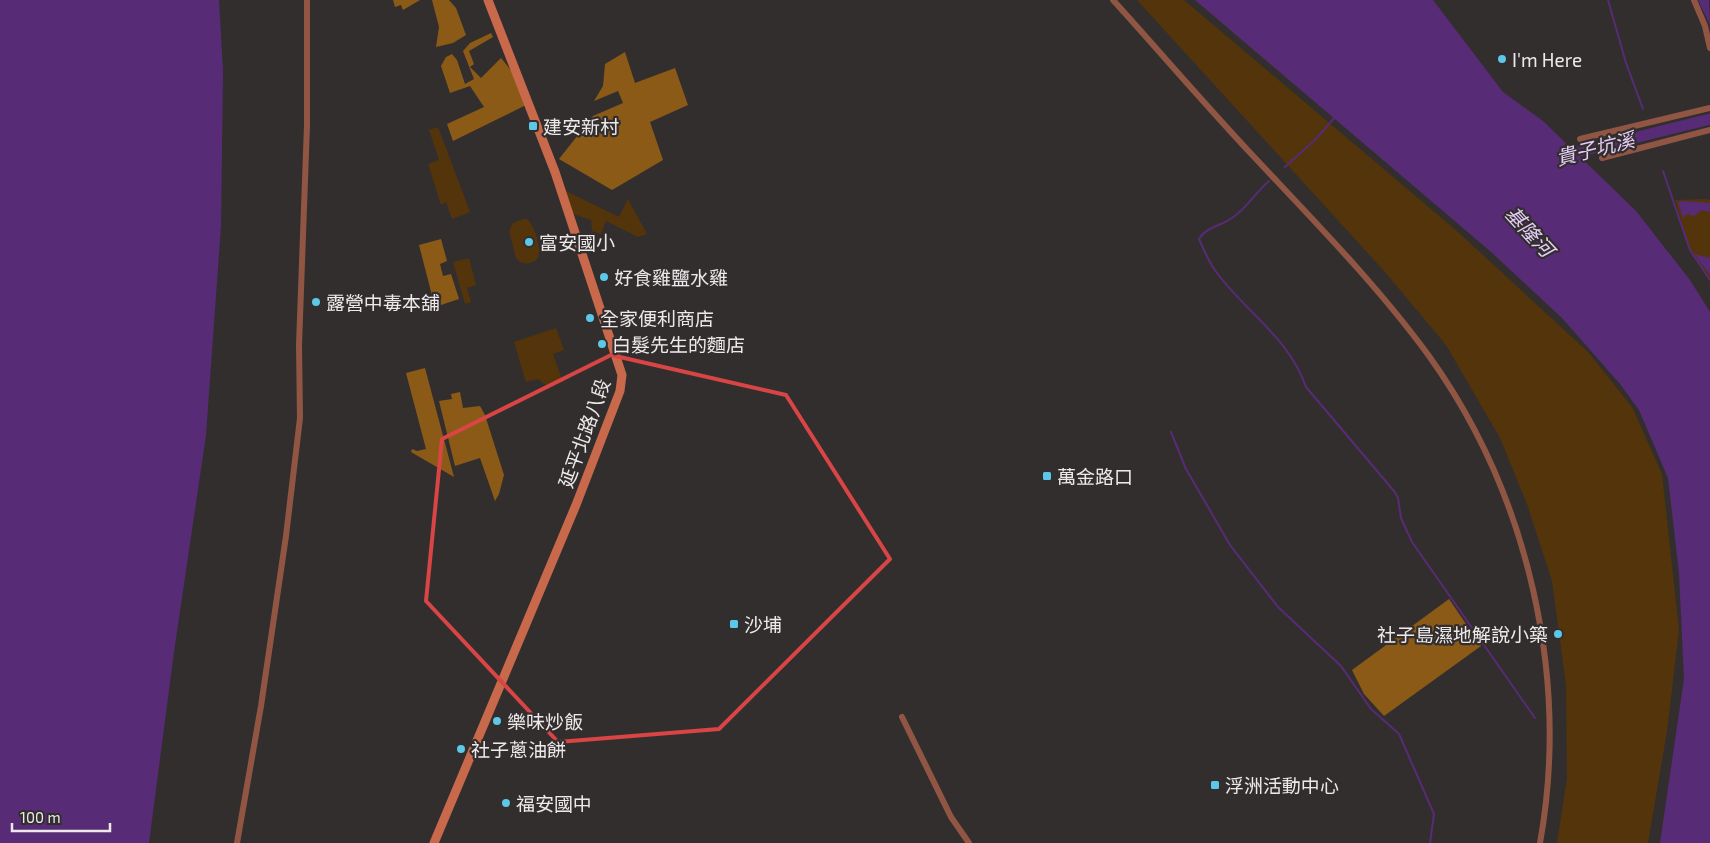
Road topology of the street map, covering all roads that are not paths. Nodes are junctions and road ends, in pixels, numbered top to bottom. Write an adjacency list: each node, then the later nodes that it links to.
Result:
1 (307, 0): 11 (street)
2 (488, 0): 12 (street, 延平北路八段)
3 (1113, 0): 14 (street)
4 (1694, 0): 5 (street)
5 (1710, 48)
6 (1710, 108): 8 (street)
7 (1710, 130): 9 (street)
8 (1580, 139)
9 (1602, 158)
10 (902, 717): 13 (street)
11 (237, 843)
12 (434, 843)
13 (969, 843)
14 (1540, 843)

